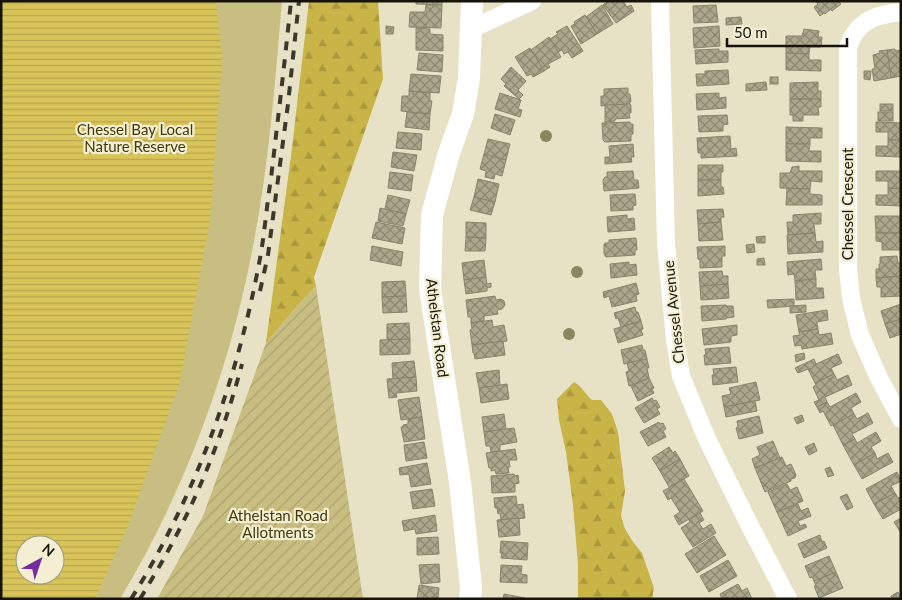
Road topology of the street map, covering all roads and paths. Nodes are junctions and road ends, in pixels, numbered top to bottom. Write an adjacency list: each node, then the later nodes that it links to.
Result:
1 (472, 1): 5 (street, Athelstan Road)
2 (532, 1): 5 (street)
3 (660, 1): 8 (street, Chessel Avenue)
4 (901, 12): 6 (street, Chessel Crescent)
5 (471, 29): 7 (street, Athelstan Road)
6 (901, 419)
7 (470, 599)
8 (788, 599)

